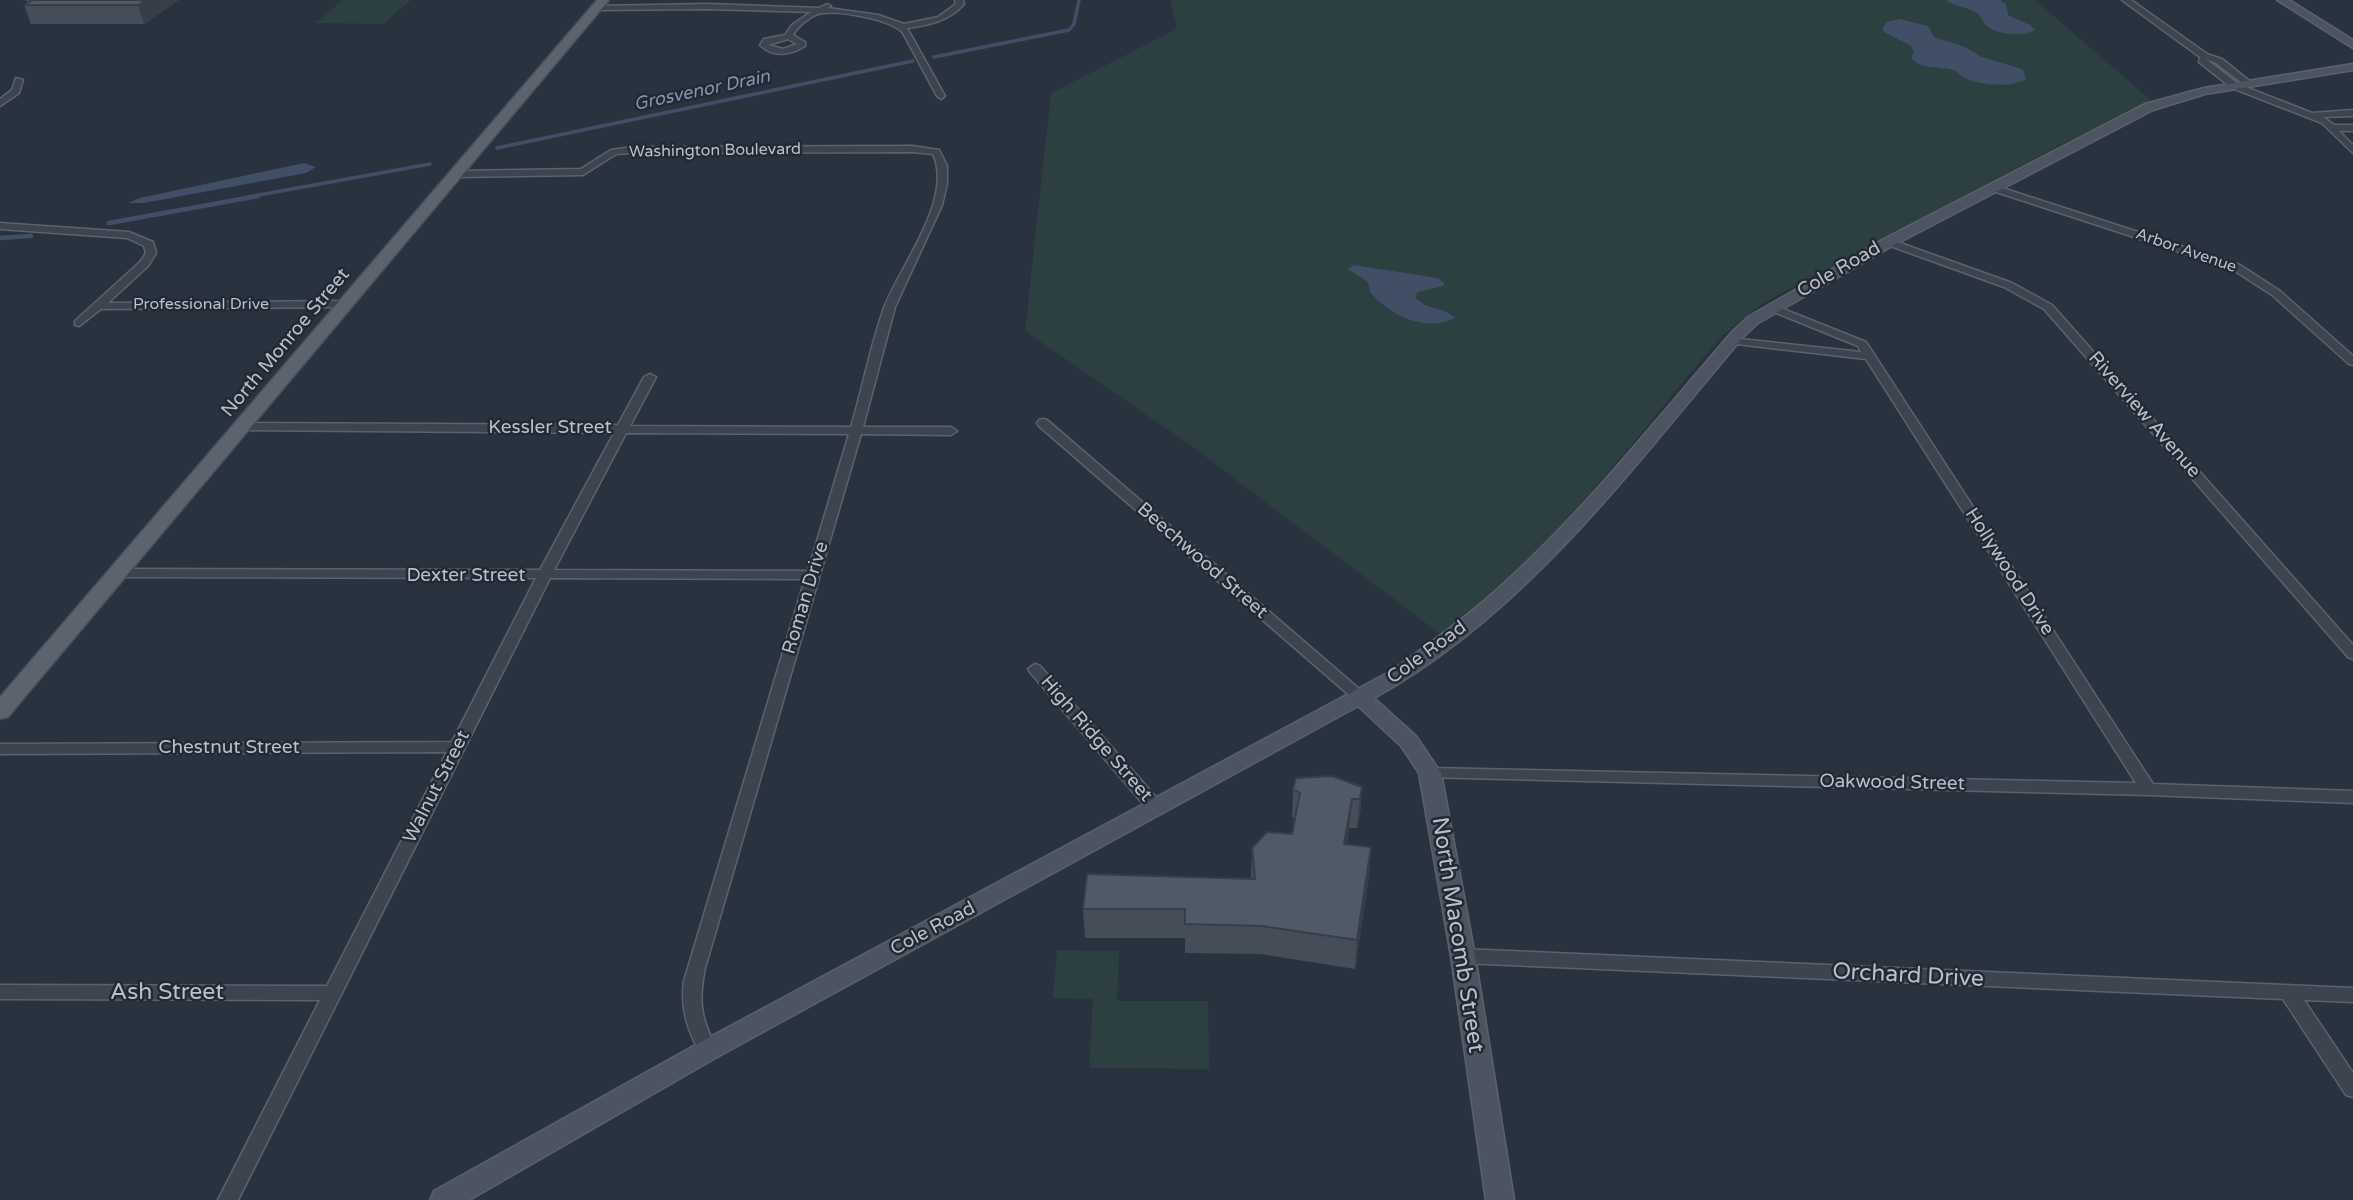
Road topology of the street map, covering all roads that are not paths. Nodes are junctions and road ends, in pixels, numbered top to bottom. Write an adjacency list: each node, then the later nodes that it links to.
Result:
1 (838, 0): 6 (street)
2 (959, 0): 7 (street)
3 (2126, 0): 10 (street)
4 (2282, 0): 9 (street)
5 (600, 4): 6 (street); 22 (main road, North Monroe Street)
6 (828, 6): 7 (street); 8 (street)
7 (902, 27): 14 (street)
8 (788, 37)
9 (2353, 45)
10 (2203, 56): 13 (street); 13 (street)
11 (2353, 67): 13 (street, Cole Road)
12 (19, 79): 15 (street)
13 (2244, 85): 17 (street); 23 (street, Cole Road)
14 (941, 96)
15 (0, 103)
16 (2353, 113): 17 (street)
17 (2312, 115): 18 (street)
18 (2334, 128): 19 (street); 20 (street)
19 (2353, 128)
20 (2353, 150)
21 (936, 152): 22 (street, Washington Boulevard); 37 (street, Roman Drive)
22 (457, 174): 26 (main road, North Monroe Street)
23 (1993, 188): 25 (street, Cole Road); 32 (street, Arbor Avenue)
24 (4, 225): 27 (street)
25 (1889, 242): 28 (street, Cole Road); 42 (street, Riverview Avenue)
26 (346, 304): 27 (street, Professional Drive); 35 (main road, North Monroe Street)
27 (98, 306): 29 (street)
28 (1773, 308): 30 (street, Cole Road); 31 (street, Hollywood Drive)
29 (79, 323)
30 (1731, 341): 31 (street); 44 (street, Cole Road)
31 (1870, 356): 49 (street, Hollywood Drive)
32 (2353, 362)
33 (650, 377): 36 (street, Walnut Street)
34 (1043, 424): 44 (street, Beechwood Street)
35 (244, 427): 36 (street, Kessler Street); 39 (main road, North Monroe Street)
36 (621, 428): 37 (street, Kessler Street); 41 (street, Walnut Street)
37 (857, 429): 38 (street, Kessler Street); 40 (street, Roman Drive)
38 (951, 431)
39 (119, 573): 41 (street, Dexter Street); 45 (main road, North Monroe Street)
40 (813, 575): 41 (street, Dexter Street); 57 (street, Roman Drive)
41 (544, 576): 46 (street, Walnut Street)
42 (2353, 653)
43 (1035, 669): 51 (street, High Ridge Street)
44 (1361, 698): 48 (street, North Macomb Street); 51 (street, Cole Road)
45 (0, 712)
46 (457, 747): 47 (street, Chestnut Street); 54 (street, Walnut Street)
47 (0, 749)
48 (1430, 773): 49 (street, Oakwood Street); 52 (street, North Macomb Street)
49 (2148, 789): 50 (street, Oakwood Street)
50 (2353, 797)
51 (1157, 808): 57 (street, Cole Road)
52 (1463, 956): 55 (street, Orchard Drive); 61 (street, North Macomb Street)
53 (0, 992): 54 (street, Ash Street)
54 (333, 993): 59 (street, Walnut Street)
55 (2288, 993): 56 (street, Orchard Drive); 58 (street)
56 (2353, 995)
57 (708, 1050): 60 (street, Cole Road)
58 (2353, 1089)
59 (228, 1200)
60 (444, 1200)
61 (1500, 1200)

